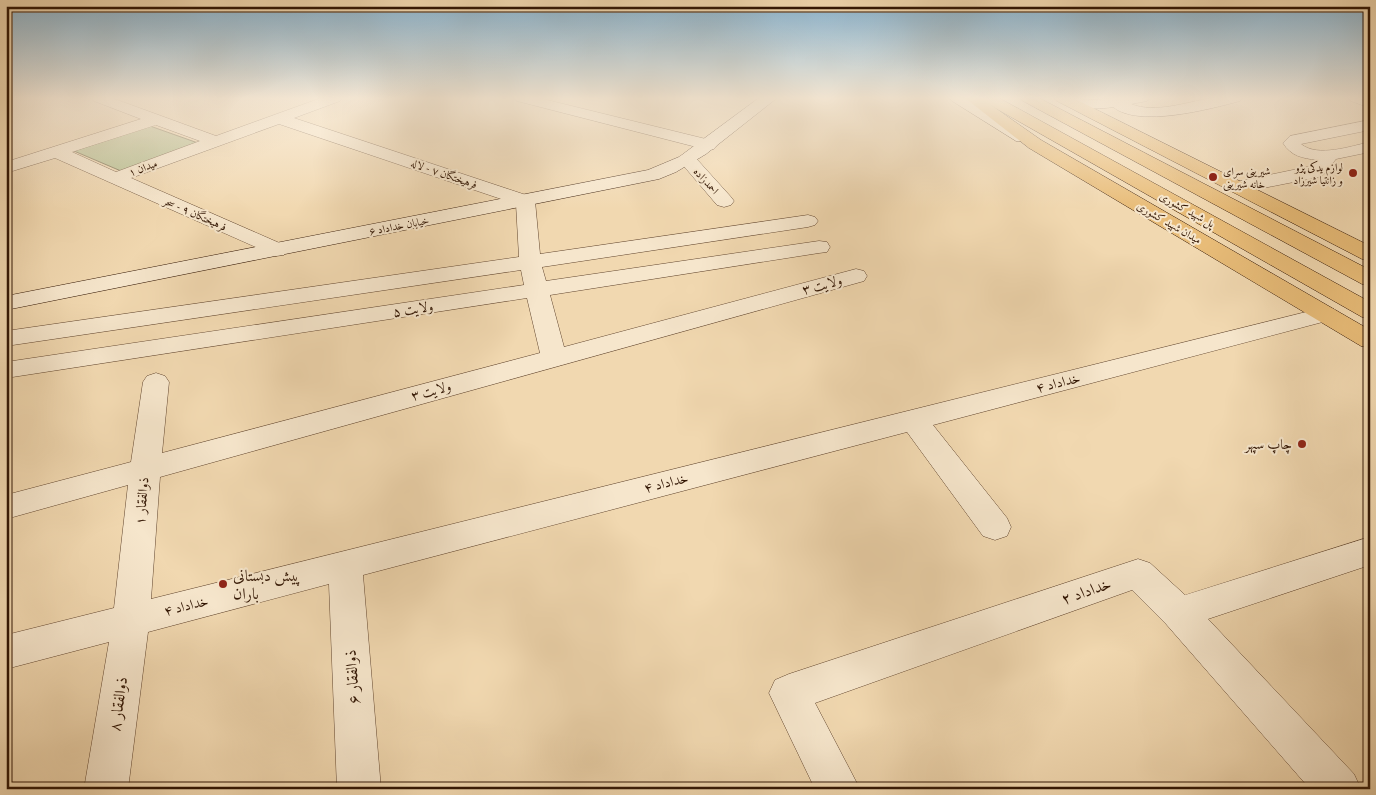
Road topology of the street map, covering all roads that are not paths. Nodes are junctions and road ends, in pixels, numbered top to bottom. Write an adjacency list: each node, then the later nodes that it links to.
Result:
1 (108, 135): 17 (street)
2 (199, 135): 13 (street)
3 (231, 135): 13 (street, میدان ۱)
4 (329, 135): 23 (street, فرهیختگان ۷ - لاله)
5 (666, 135): 15 (street)
6 (722, 135): 15 (street, خیابان خداداد ۶)
7 (1020, 135): 14 (street)
8 (1022, 135): 14 (main road, میدان شهید کشوری)
9 (1055, 135): 34 (main road, پل شهید کشوری)
10 (1098, 135): 31 (main road, پل شهید کشوری)
11 (1135, 135): 22 (main road)
12 (1320, 135): 18 (street)
13 (215, 141): 21 (street, میدان ۱)
14 (1035, 144): 35 (main road, میدان شهید کشوری)
15 (708, 146): 19 (street, خیابان خداداد ۶)
16 (1370, 147): 18 (street)
17 (57, 152): 20 (street); 21 (street, میدان ۱)
18 (1330, 155): 22 (street)
19 (688, 160): 23 (street, خیابان خداداد ۶); 24 (street, احمدزاده)
20 (6, 168)
21 (115, 178): 27 (street, فرهیختگان ۹ - سحر)
22 (1238, 187): 28 (main road)
23 (525, 201): 27 (street, خیابان خداداد ۶); 29 (street)
24 (724, 201)
25 (808, 221): 29 (street)
26 (819, 247): 32 (street, ولایت ۵)
27 (276, 250): 33 (street, خیابان خداداد ۶)
28 (1370, 254)
29 (530, 262): 32 (street); 36 (street)
30 (856, 276): 38 (street, ولایت ۳)
31 (1370, 280)
32 (535, 290): 38 (street); 39 (street, ولایت ۵)
33 (6, 303)
34 (1370, 312)
35 (1326, 314): 37 (main road, میدان شهید کشوری); 41 (street, خداداد ۴)
36 (6, 339)
37 (1370, 341)
38 (554, 358): 42 (street, ولایت ۳)
39 (6, 370)
40 (156, 382): 42 (street, ذوالفقار ۱)
41 (914, 420): 44 (street); 46 (street, خداداد ۴)
42 (145, 469): 43 (street, ولایت ۳); 48 (street, ذوالفقار ۱)
43 (6, 507)
44 (995, 526)
45 (1370, 550): 47 (street)
46 (344, 566): 48 (street, خداداد ۴); 51 (street, ذوالفقار ۶)
47 (1179, 613): 52 (street, خداداد ۲); 53 (street)
48 (131, 620): 49 (street, خداداد ۴); 50 (street, ذوالفقار ۸)
49 (6, 652)
50 (106, 789)
51 (359, 789)
52 (838, 789)
53 (1340, 789)

